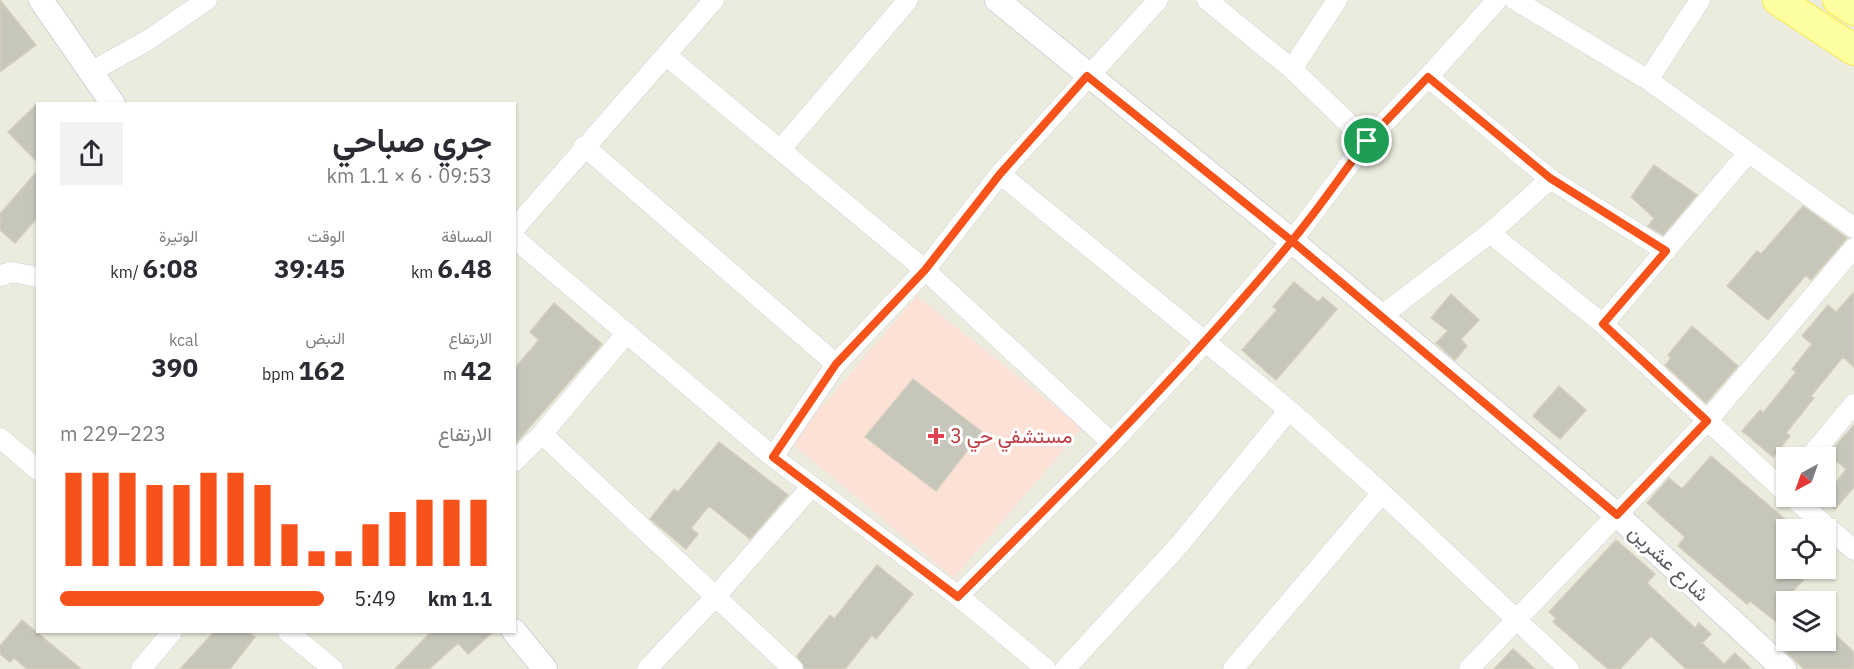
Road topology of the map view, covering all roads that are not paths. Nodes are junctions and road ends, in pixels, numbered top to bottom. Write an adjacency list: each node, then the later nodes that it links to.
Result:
1 (41, 0): 18 (street)
2 (207, 0): 18 (street)
3 (714, 0): 16 (street)
4 (908, 0): 25 (street)
5 (997, 0): 19 (street, شارع عشرين)
6 (1158, 0): 19 (street)
7 (1207, 0): 17 (street)
8 (1337, 0): 17 (street)
9 (1497, 0): 20 (street)
10 (1515, 0): 21 (street)
11 (1700, 0): 21 (street)
12 (1778, 0): 15 (main road)
13 (1838, 0): 14 (main road)
14 (1854, 10)
15 (1854, 50)
16 (667, 56): 24 (street); 25 (street)
17 (1292, 69): 23 (street)
18 (91, 72): 22 (street)
19 (1087, 76): 27 (street); 33 (street, شارع عشرين)
20 (1428, 77): 23 (street); 28 (street)
21 (1648, 80): 26 (street)
22 (112, 102)
23 (1367, 141): 33 (street)
24 (584, 146): 29 (street); 43 (street)
25 (781, 148): 36 (street)
26 (1748, 153): 30 (street); 35 (street)
27 (1000, 174): 36 (street); 42 (street)
28 (1550, 178): 31 (street); 35 (street)
29 (516, 227)
30 (1854, 228)
31 (1490, 233): 39 (street); 40 (street)
32 (516, 240): 41 (street)
33 (1292, 241): 39 (street, شارع عشرين); 42 (street)
34 (1854, 248): 46 (street)
35 (1666, 251): 40 (street)
36 (925, 270): 43 (street); 49 (street)
37 (0, 276): 38 (street)
38 (36, 277)
39 (1380, 317): 58 (street, شارع عشرين)
40 (1603, 324): 46 (street)
41 (627, 333): 47 (street); 51 (street)
42 (1204, 343): 45 (street); 49 (street)
43 (836, 364): 51 (street)
44 (1854, 404): 50 (street)
45 (1288, 410): 56 (street); 73 (street)
46 (1707, 421): 54 (street); 58 (street)
47 (542, 434): 52 (street); 60 (street)
48 (0, 438): 53 (street)
49 (1112, 443): 61 (street)
50 (1818, 447)
51 (773, 457): 55 (street)
52 (516, 460)
53 (36, 468)
54 (1776, 481)
55 (812, 486): 60 (street); 61 (street)
56 (1382, 493): 62 (street); 74 (street)
57 (1805, 507): 59 (street)
58 (1617, 515): 62 (street); 77 (street, شارع عشرين)
59 (1854, 550)
60 (716, 596): 70 (street); 71 (street)
61 (958, 597): 72 (street)
62 (1517, 620): 75 (street); 76 (street)
63 (171, 633): 67 (street)
64 (289, 633): 66 (street)
65 (516, 633): 69 (street)
66 (310, 662): 68 (street)
67 (141, 669)
68 (333, 669)
69 (545, 669)
70 (647, 669)
71 (793, 669)
72 (1046, 669)
73 (1065, 669)
74 (1233, 669)
75 (1469, 669)
76 (1569, 669)
77 (1784, 669)

